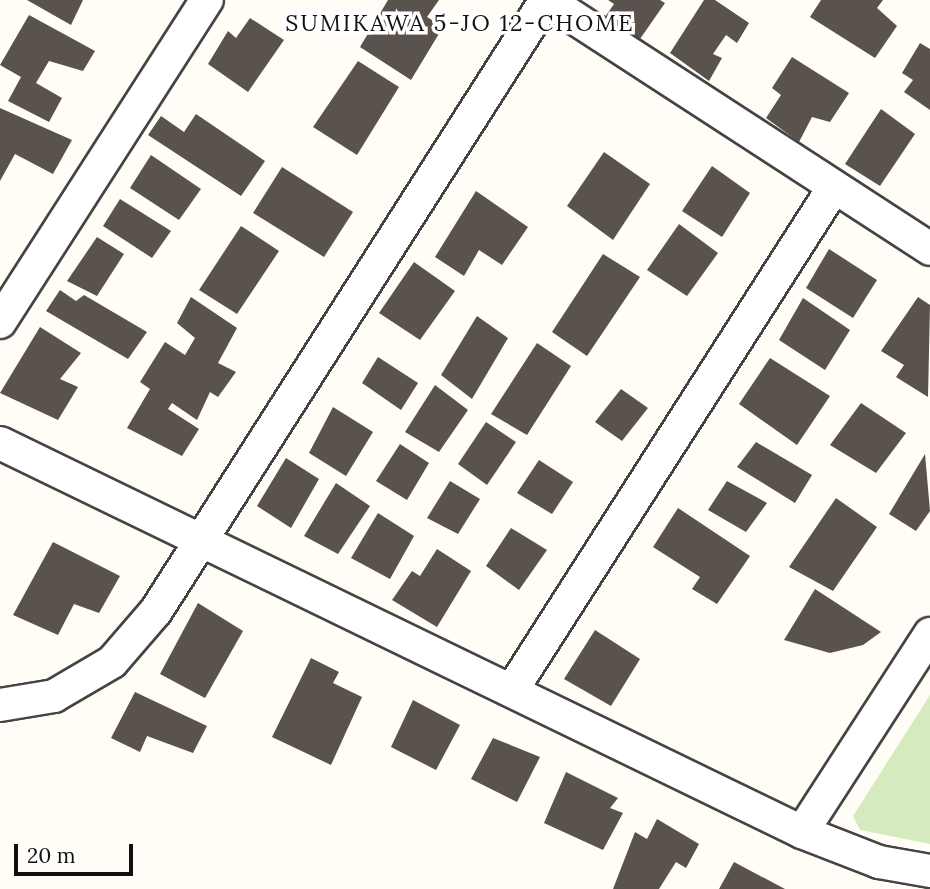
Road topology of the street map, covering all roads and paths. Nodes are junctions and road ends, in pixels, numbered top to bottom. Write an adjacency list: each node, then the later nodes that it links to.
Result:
1 (207, 0): 5 (street)
2 (547, 0): 3 (street); 7 (street)
3 (834, 187): 4 (street); 9 (street)
4 (930, 249)
5 (0, 322)
6 (0, 443): 7 (street)
7 (199, 538): 9 (street); 10 (street)
8 (930, 634): 11 (street)
9 (512, 690): 11 (street)
10 (0, 705)
11 (802, 832): 12 (street)
12 (930, 871)

